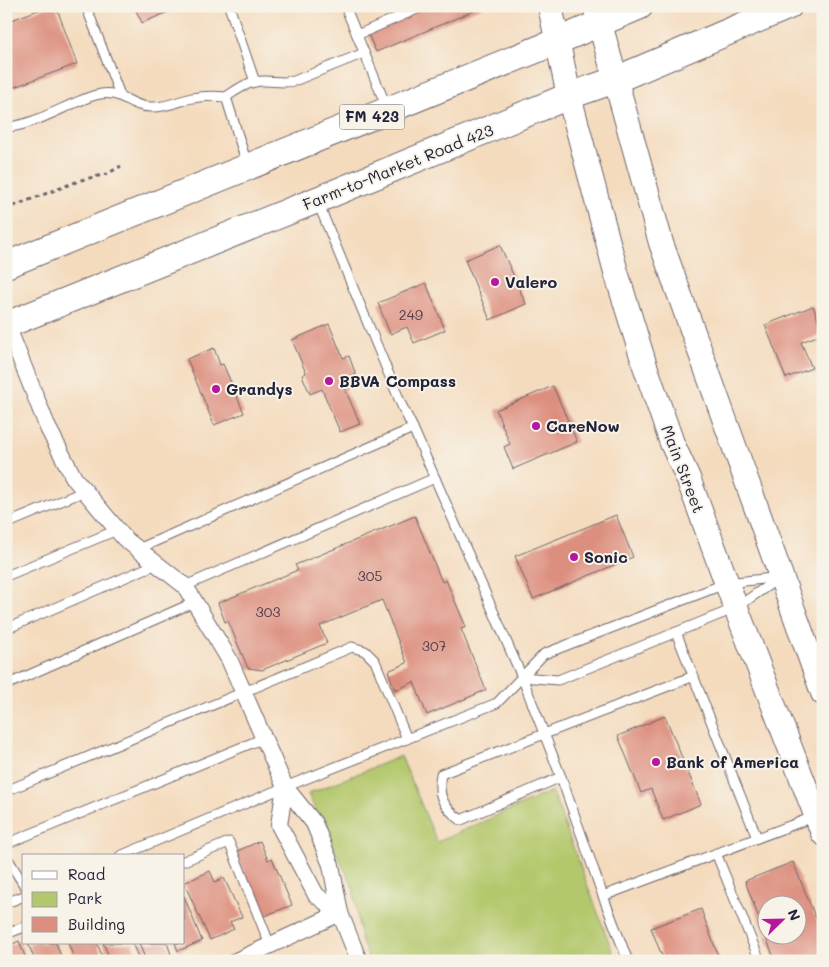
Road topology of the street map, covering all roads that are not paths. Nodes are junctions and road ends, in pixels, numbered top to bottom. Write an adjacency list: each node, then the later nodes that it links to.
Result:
1 (86, 6): 14 (lane)
2 (229, 6): 13 (lane)
3 (345, 6): 9 (lane)
4 (424, 6): 9 (lane)
5 (550, 6): 10 (main road, Main Street)
6 (640, 6): 8 (main road, FM 423)
7 (789, 6): 12 (main road, Farm-to-Market Road 423)
8 (597, 15): 10 (main road, FM 423); 12 (main road)
9 (356, 34): 11 (lane)
10 (558, 41): 15 (main road, Main Street); 17 (main road, FM 423)
11 (364, 53): 13 (lane); 17 (lane)
12 (615, 80): 15 (main road, Farm-to-Market Road 423); 31 (main road)
13 (255, 82): 16 (lane)
14 (120, 95): 16 (lane); 18 (lane)
15 (569, 96): 20 (main road, Farm-to-Market Road 423); 32 (main road, Main Street)
16 (226, 97): 19 (lane)
17 (388, 110): 19 (main road, FM 423)
18 (6, 127)
19 (248, 167): 21 (main road, FM 423)
20 (317, 200): 22 (main road, Farm-to-Market Road 423); 23 (lane)
21 (6, 266)
22 (6, 324): 25 (street)
23 (413, 428): 24 (lane); 28 (lane)
24 (435, 478): 33 (lane); 39 (lane)
25 (85, 491): 26 (lane); 27 (street)
26 (6, 524)
27 (118, 530): 28 (street); 30 (lane)
28 (138, 550): 29 (street)
29 (156, 564): 33 (street); 36 (lane)
30 (6, 576)
31 (781, 576): 32 (lane); 35 (lane); 42 (main road)
32 (727, 584): 35 (main road, Main Street); 39 (lane)
33 (185, 586): 34 (street)
34 (195, 602): 40 (lane); 41 (street)
35 (736, 608): 37 (lane); 49 (main road, Main Street)
36 (6, 630)
37 (676, 632): 38 (lane); 39 (lane)
38 (694, 676): 43 (lane); 50 (lane)
39 (522, 677): 43 (lane); 45 (lane)
40 (6, 685)
41 (244, 693): 44 (street); 45 (lane); 48 (lane)
42 (823, 693)
43 (544, 735): 46 (lane); 46 (lane)
44 (264, 738): 47 (street); 51 (lane)
45 (408, 739): 47 (lane)
46 (561, 778): 57 (lane)
47 (285, 787): 53 (lane); 60 (street); 60 (street)
48 (6, 791)
49 (820, 824): 50 (lane)
50 (757, 838): 52 (lane)
51 (6, 844)
52 (716, 853): 57 (lane); 67 (lane)
53 (125, 854)
54 (6, 856): 56 (lane)
55 (185, 861): 63 (lane)
56 (22, 882)
57 (603, 896): 66 (lane)
58 (22, 897): 59 (lane)
59 (6, 903)
60 (340, 914): 63 (street); 65 (street)
61 (22, 928): 62 (lane)
62 (6, 934)
63 (270, 945): 64 (street)
64 (236, 961)
65 (359, 961)
66 (628, 961)
67 (760, 961)

